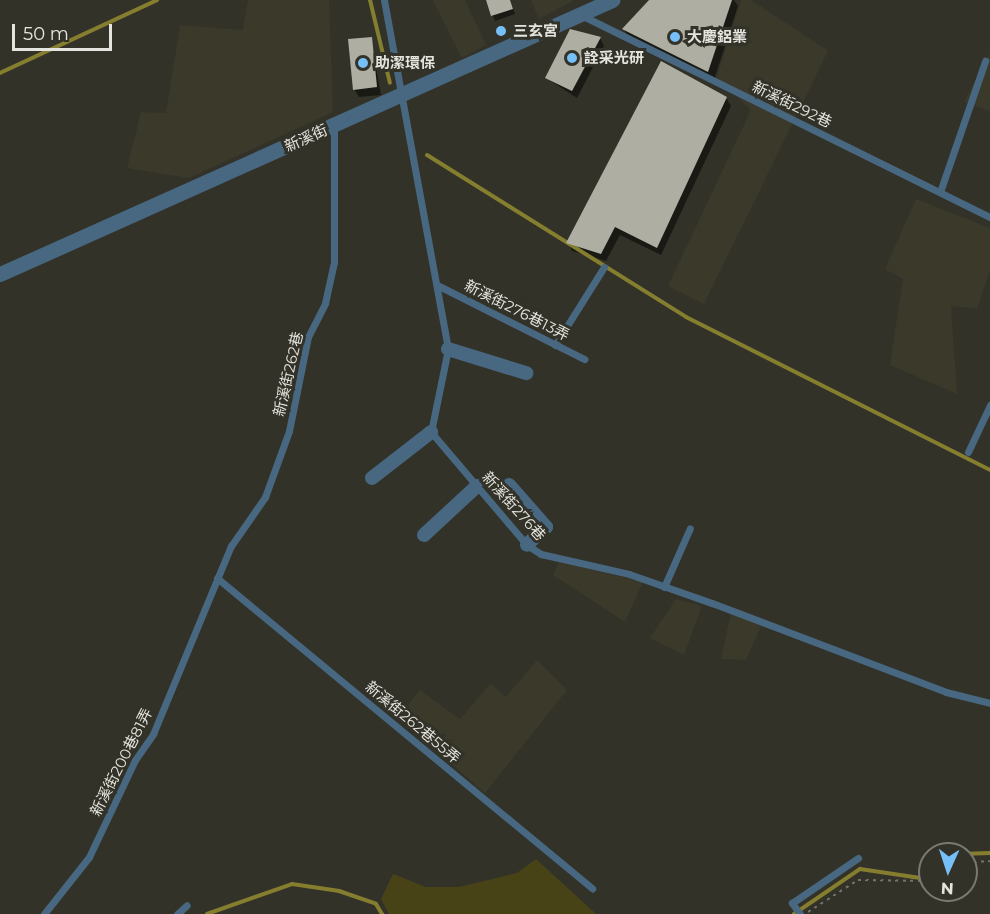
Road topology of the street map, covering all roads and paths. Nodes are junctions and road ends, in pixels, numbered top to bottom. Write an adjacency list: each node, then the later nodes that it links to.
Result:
1 (384, 0): 5 (lane)
2 (612, 0): 3 (street, 新溪街)
3 (582, 15): 5 (street, 新溪街); 7 (lane, 新溪街292巷)
4 (986, 61): 7 (lane)
5 (405, 92): 6 (street, 新溪街); 11 (lane)
6 (334, 126): 10 (street, 新溪街); 25 (lane, 新溪街262巷)
7 (940, 192): 8 (lane, 新溪街292巷)
8 (990, 217)
9 (604, 267): 12 (lane)
10 (0, 274)
11 (437, 285): 12 (lane, 新溪街276巷13弄); 13 (lane)
12 (555, 345): 14 (lane, 新溪街276巷13弄)
13 (448, 349): 15 (street); 17 (lane)
14 (584, 359)
15 (526, 373)
16 (990, 405): 18 (lane)
17 (431, 432): 19 (street); 21 (lane, 新溪街276巷)
18 (968, 452)
19 (372, 478)
20 (509, 485): 24 (street)
21 (477, 486): 23 (street); 24 (lane, 新溪街276巷)
22 (690, 528): 26 (lane)
23 (424, 535)
24 (527, 545): 26 (lane, 新溪街276巷)
25 (217, 578): 30 (lane, 新溪街262巷55弄); 32 (lane, 新溪街200巷81弄)
26 (664, 587): 27 (lane, 新溪街276巷)
27 (990, 703)
28 (858, 858): 34 (lane)
29 (918, 881): 35 (path)
30 (592, 888)
31 (187, 905): 33 (lane)
32 (44, 914)
33 (177, 914)
34 (800, 914)
35 (805, 914)

